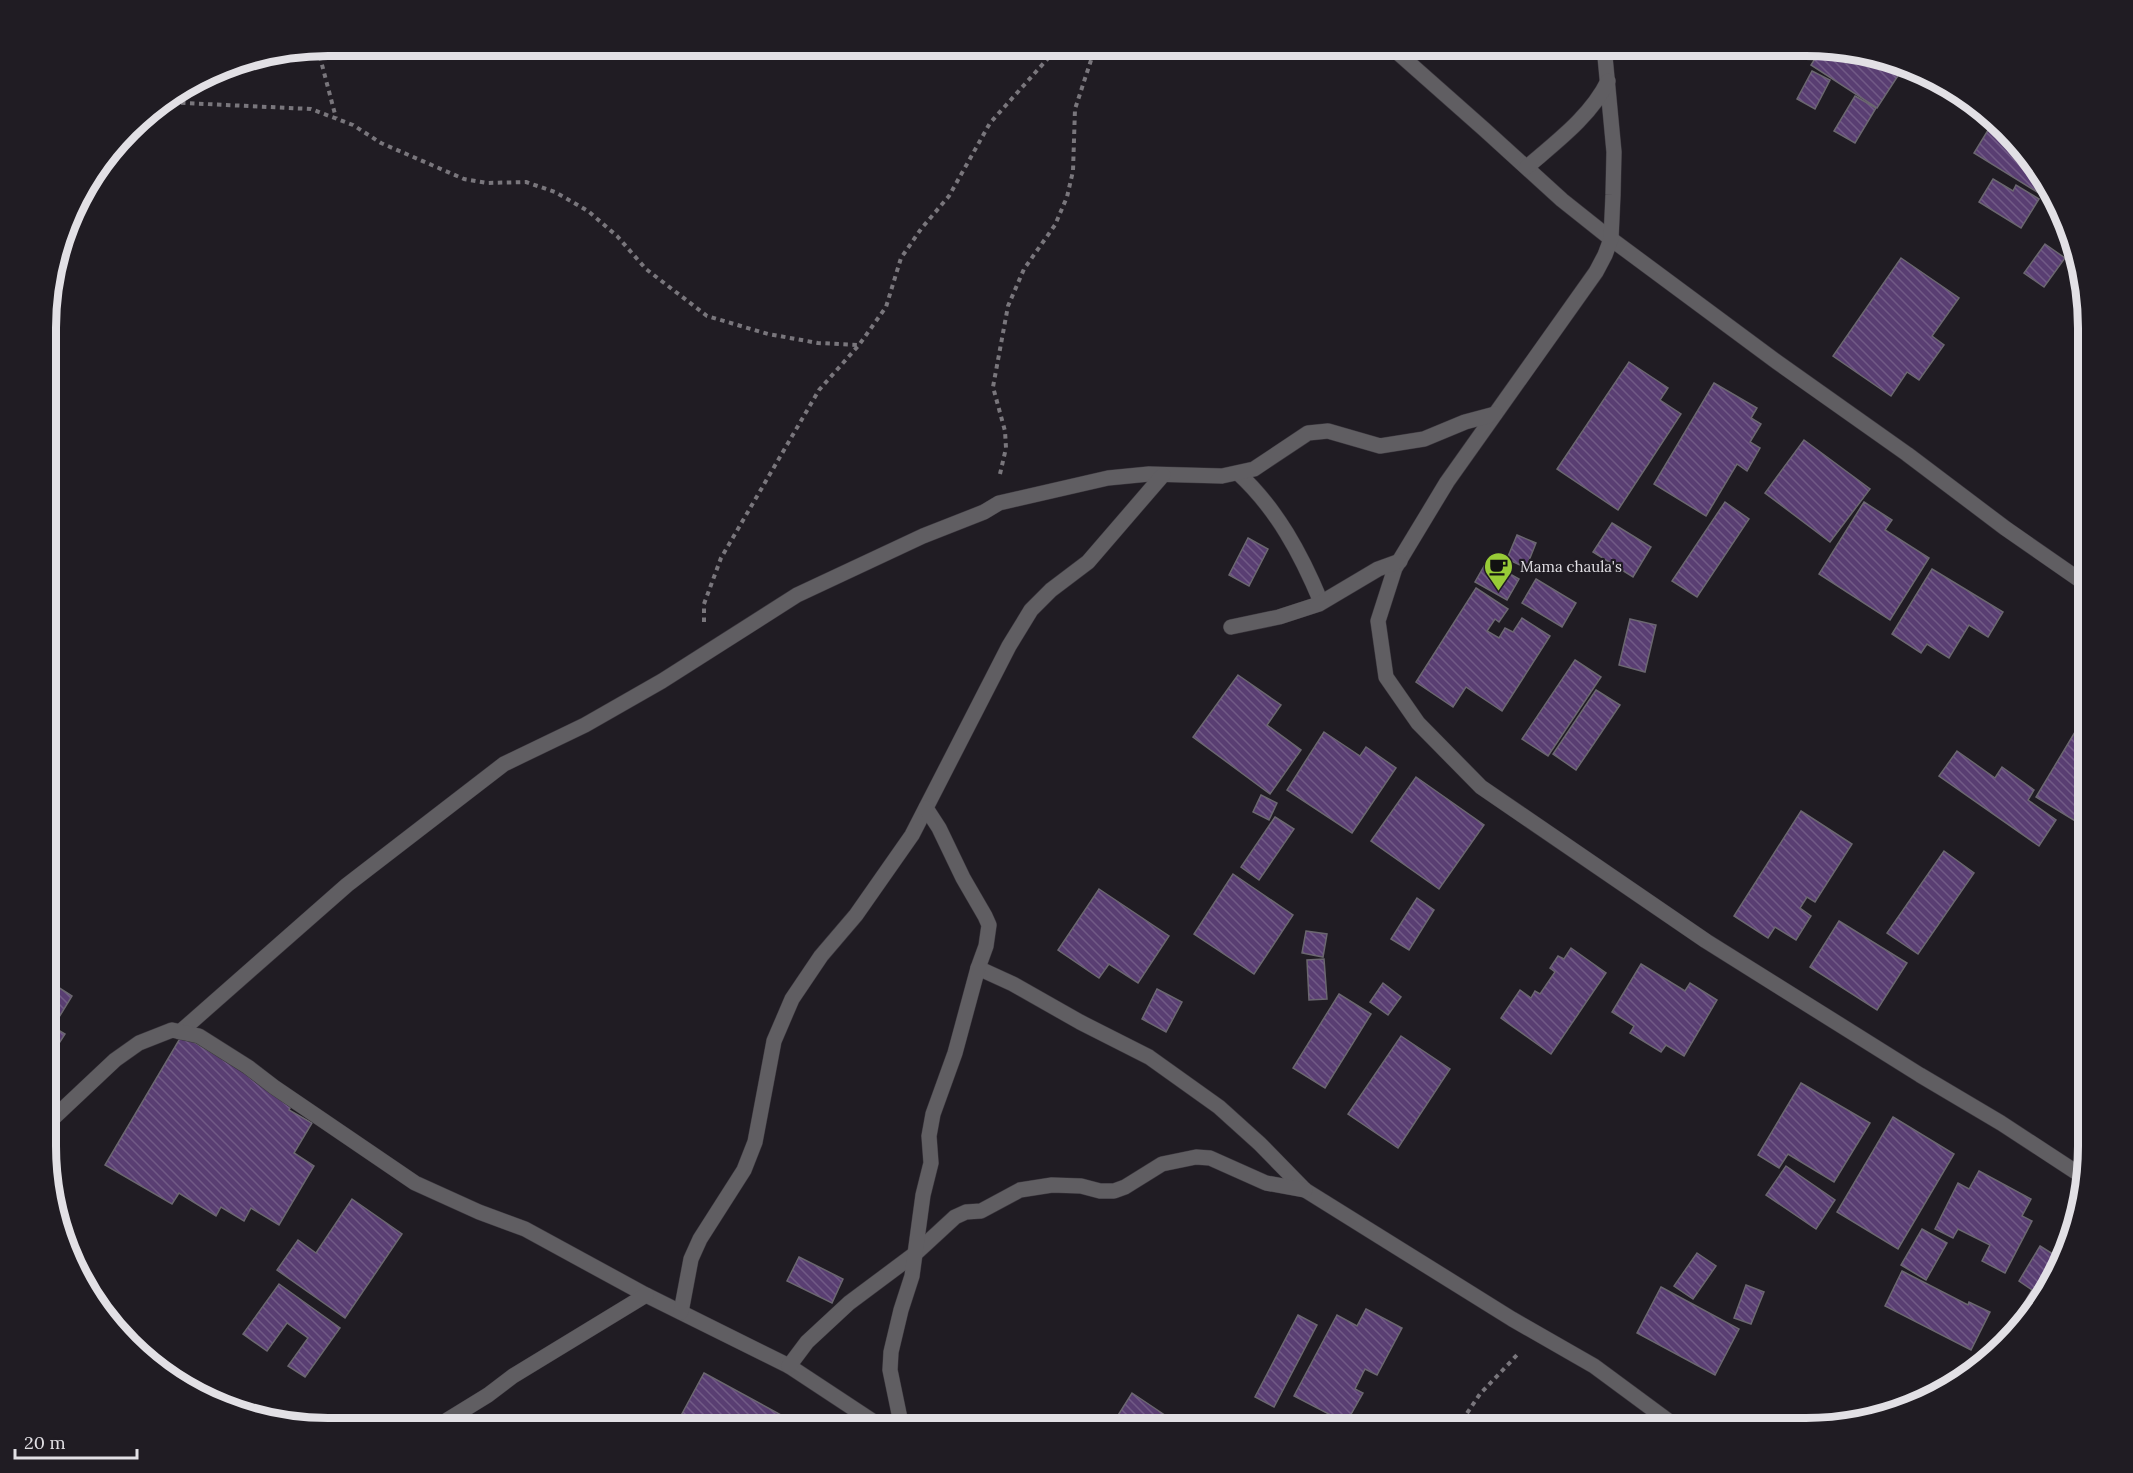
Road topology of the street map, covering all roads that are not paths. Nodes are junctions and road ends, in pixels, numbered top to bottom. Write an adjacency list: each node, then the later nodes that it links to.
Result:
1 (1401, 56): 4 (street)
2 (1605, 56): 3 (street)
3 (1608, 80): 4 (street); 5 (street)
4 (1527, 167): 5 (street)
5 (1611, 239): 6 (street); 10 (street)
6 (1495, 414): 7 (street); 9 (street)
7 (1238, 473): 8 (street); 11 (street)
8 (1163, 474): 13 (street); 15 (street)
9 (1400, 561): 11 (street); 17 (street)
10 (2078, 579)
11 (1321, 602): 12 (street)
12 (1231, 627)
13 (926, 808): 14 (street); 21 (street)
14 (978, 968): 18 (street); 19 (street)
15 (180, 1032): 16 (street); 20 (street)
16 (56, 1116)
17 (2076, 1172)
18 (1305, 1190): 19 (street); 26 (street)
19 (916, 1253): 22 (street); 25 (street)
20 (646, 1295): 21 (street); 23 (street)
21 (681, 1312): 22 (street)
22 (789, 1366): 24 (street)
23 (451, 1418)
24 (868, 1418)
25 (900, 1418)
26 (1664, 1418)

